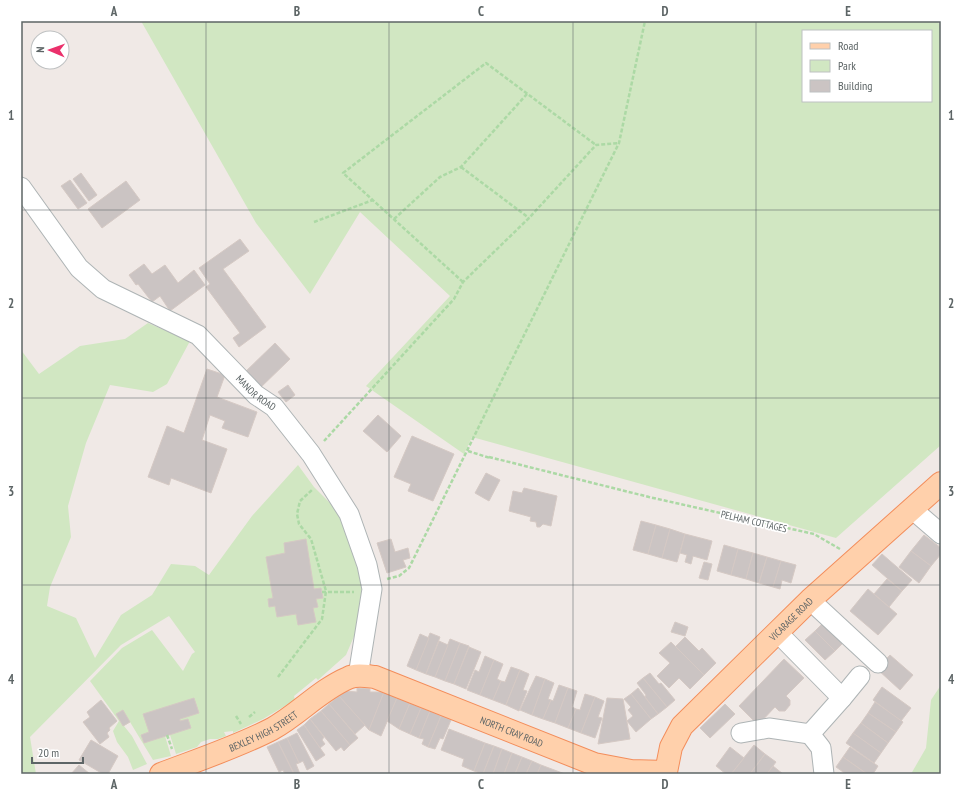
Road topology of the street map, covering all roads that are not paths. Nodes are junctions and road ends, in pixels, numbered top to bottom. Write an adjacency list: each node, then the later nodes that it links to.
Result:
1 (21, 187): 8 (street, MANOR ROAD)
2 (941, 483): 3 (main road, VICARAGE ROAD)
3 (912, 509): 4 (street); 5 (main road, VICARAGE ROAD)
4 (941, 534)
5 (810, 600): 6 (main road, VICARAGE ROAD); 7 (street)
6 (777, 632): 10 (street); 13 (main road, VICARAGE ROAD)
7 (878, 663)
8 (358, 676): 13 (main road, NORTH CRAY ROAD); 14 (main road, BEXLEY HIGH STREET)
9 (860, 676): 10 (street)
10 (842, 698): 12 (street)
11 (741, 733): 12 (street)
12 (810, 734): 15 (street)
13 (666, 773)
14 (161, 774)
15 (824, 774)

